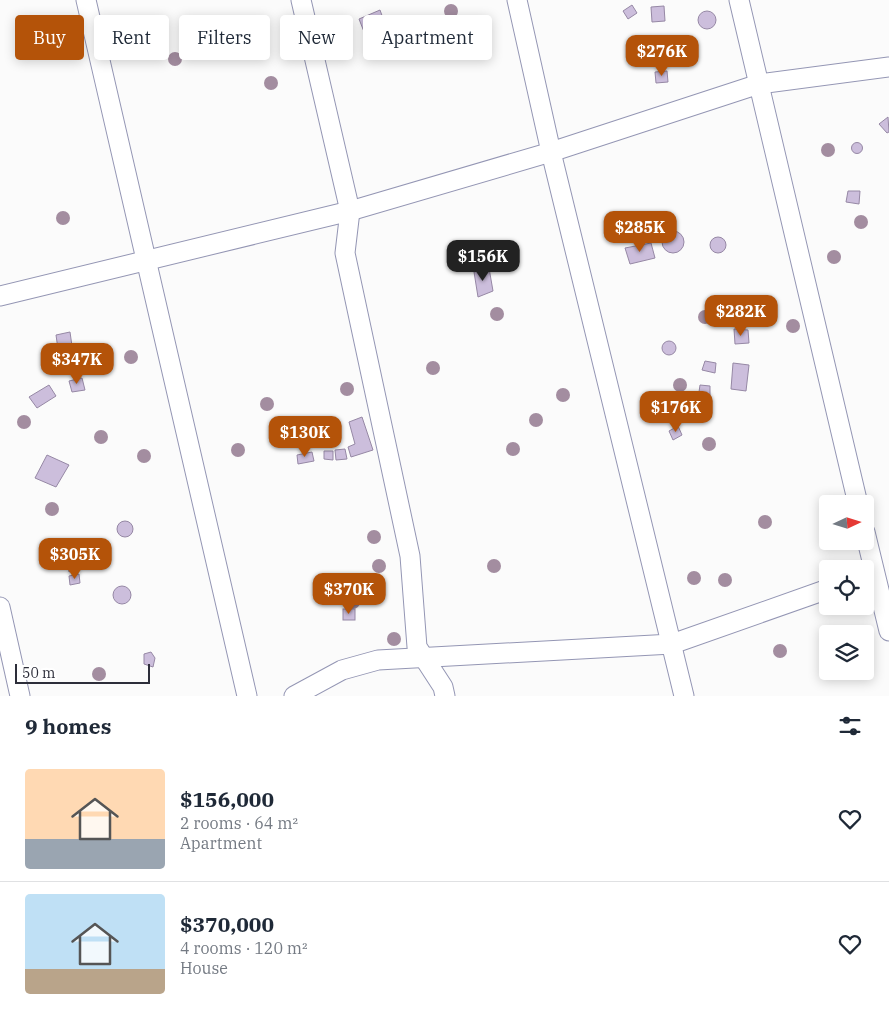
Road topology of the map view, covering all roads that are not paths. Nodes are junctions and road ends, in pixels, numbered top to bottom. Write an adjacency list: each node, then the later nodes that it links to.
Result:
1 (86, 0): 9 (street)
2 (301, 0): 8 (street)
3 (517, 0): 7 (street)
4 (739, 0): 6 (street)
5 (889, 67): 6 (street)
6 (759, 84): 7 (street); 11 (street)
7 (551, 152): 8 (street); 17 (street)
8 (350, 211): 9 (street); 18 (street)
9 (146, 261): 10 (street); 20 (street)
10 (0, 296)
11 (856, 495)
12 (870, 550): 13 (street)
13 (876, 572): 16 (street)
14 (819, 591): 17 (street)
15 (0, 607): 19 (street)
16 (889, 631)
17 (672, 644): 18 (street); 23 (street)
18 (422, 657): 21 (street); 22 (street)
19 (20, 696)
20 (246, 696)
21 (294, 696)
22 (445, 696)
23 (684, 696)

